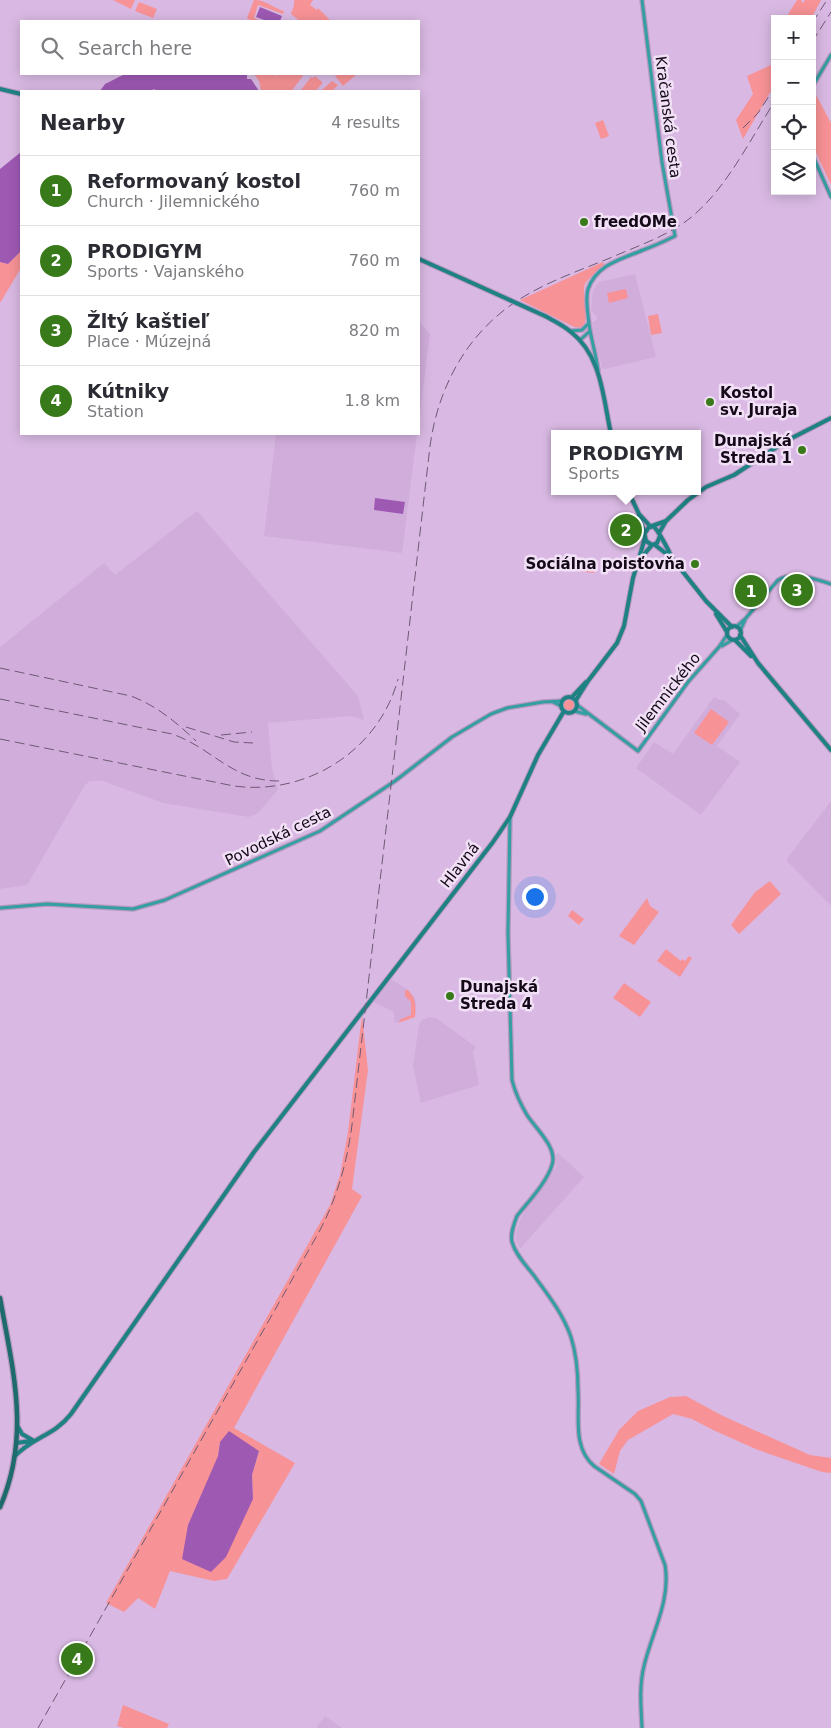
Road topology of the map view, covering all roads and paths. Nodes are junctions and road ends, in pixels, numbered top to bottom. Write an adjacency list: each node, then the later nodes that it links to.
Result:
1 (642, 0): 9 (street, Kračanská cesta)
2 (831, 55): 3 (street)
3 (816, 80)
4 (0, 89): 5 (main road)
5 (20, 94)
6 (816, 163): 7 (street)
7 (831, 197)
8 (420, 258): 11 (main road, bridge)
9 (589, 322): 10 (street); 11 (street)
10 (590, 330): 12 (street); 13 (street)
11 (570, 331): 12 (main road)
12 (580, 340): 13 (main road)
13 (598, 370): 15 (main road)
14 (831, 418): 16 (main road)
15 (610, 430)
16 (701, 491)
17 (630, 495): 19 (main road)
18 (695, 495): 20 (main road)
19 (639, 514): 21 (main road); 23 (main road)
20 (666, 521): 21 (main road); 22 (main road)
21 (652, 527): 22 (main road); 23 (main road)
22 (659, 534): 24 (main road); 25 (main road)
23 (645, 536): 24 (main road); 26 (main road)
24 (653, 545): 25 (main road); 26 (main road)
25 (672, 558): 28 (main road)
26 (640, 559): 36 (main road)
27 (831, 584): 29 (street)
28 (713, 608): 30 (main road); 32 (main road)
29 (746, 618): 30 (street); 31 (street)
30 (734, 627): 31 (main road); 32 (main road)
31 (740, 633): 33 (main road); 35 (main road)
32 (727, 634): 33 (main road); 34 (street, Jilemnického)
33 (734, 640): 34 (street, Jilemnického); 35 (main road)
34 (719, 648): 41 (street, Jilemnického)
35 (755, 659): 42 (main road)
36 (574, 698): 37 (main road); 38 (main road)
37 (561, 704): 39 (main road); 44 (street, Povodská cesta)
38 (578, 705): 40 (main road); 41 (street, Jilemnického)
39 (564, 711): 40 (main road); 43 (main road, Hlavná)
40 (574, 711): 41 (street, Jilemnického)
41 (588, 714)
42 (831, 750)
43 (510, 817): 47 (main road, Hlavná); 51 (street)
44 (0, 908)
45 (0, 1298): 46 (main road)
46 (18, 1427): 47 (main road); 48 (main road)
47 (34, 1441): 48 (main road); 49 (main road)
48 (16, 1443): 49 (main road)
49 (14, 1458): 50 (main road)
50 (0, 1507)
51 (642, 1728)

